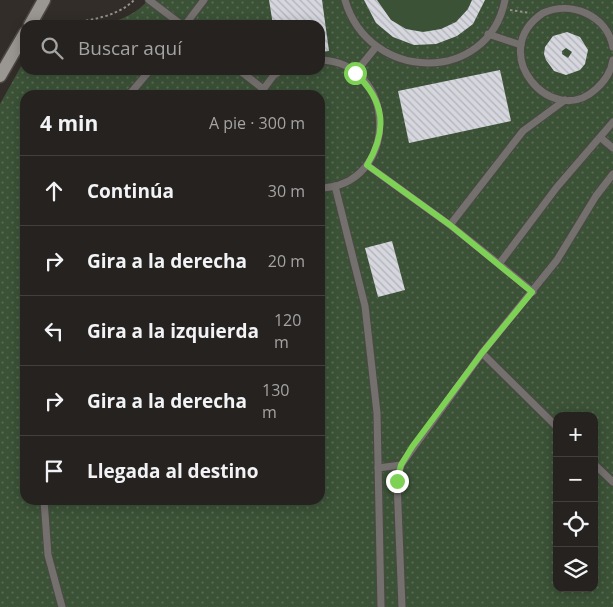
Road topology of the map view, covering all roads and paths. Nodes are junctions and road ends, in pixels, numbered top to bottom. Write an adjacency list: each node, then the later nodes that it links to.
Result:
1 (44, 0): 11 (main road)
2 (134, 0): 12 (path)
3 (149, 0): 13 (lane)
4 (204, 0): 14 (lane)
5 (345, 0): 18 (lane)
6 (505, 0): 8 (lane)
7 (549, 0): 9 (lane)
8 (503, 9): 10 (path); 15 (lane)
9 (552, 9): 10 (lane); 19 (lane)
10 (540, 15): 17 (lane)
11 (33, 20)
12 (90, 20)
13 (176, 20)
14 (187, 20)
15 (488, 34): 17 (lane); 18 (lane)
16 (20, 42): 26 (main road)
17 (521, 45): 30 (lane)
18 (376, 47): 22 (lane)
19 (613, 47)
20 (613, 60): 30 (lane)
21 (325, 61): 22 (lane)
22 (355, 73): 34 (lane)
23 (146, 75): 27 (lane)
24 (244, 75): 28 (lane)
25 (277, 75): 29 (lane)
26 (0, 76)
27 (133, 90)
28 (259, 90)
29 (263, 90)
30 (564, 100): 38 (lane)
31 (613, 122): 32 (lane)
32 (601, 138): 33 (lane); 39 (lane)
33 (613, 148)
34 (367, 165): 36 (lane); 38 (lane)
35 (613, 174): 40 (lane)
36 (335, 186): 37 (lane); 44 (lane)
37 (325, 187)
38 (450, 225): 39 (lane)
39 (499, 264): 40 (lane)
40 (532, 292): 41 (lane)
41 (482, 353): 42 (lane); 43 (lane)
42 (553, 423)
43 (401, 465): 44 (lane); 50 (lane)
44 (378, 468): 49 (lane)
45 (598, 468): 46 (lane)
46 (613, 482)
47 (44, 505): 48 (lane)
48 (62, 607)
49 (381, 607)
50 (402, 607)

